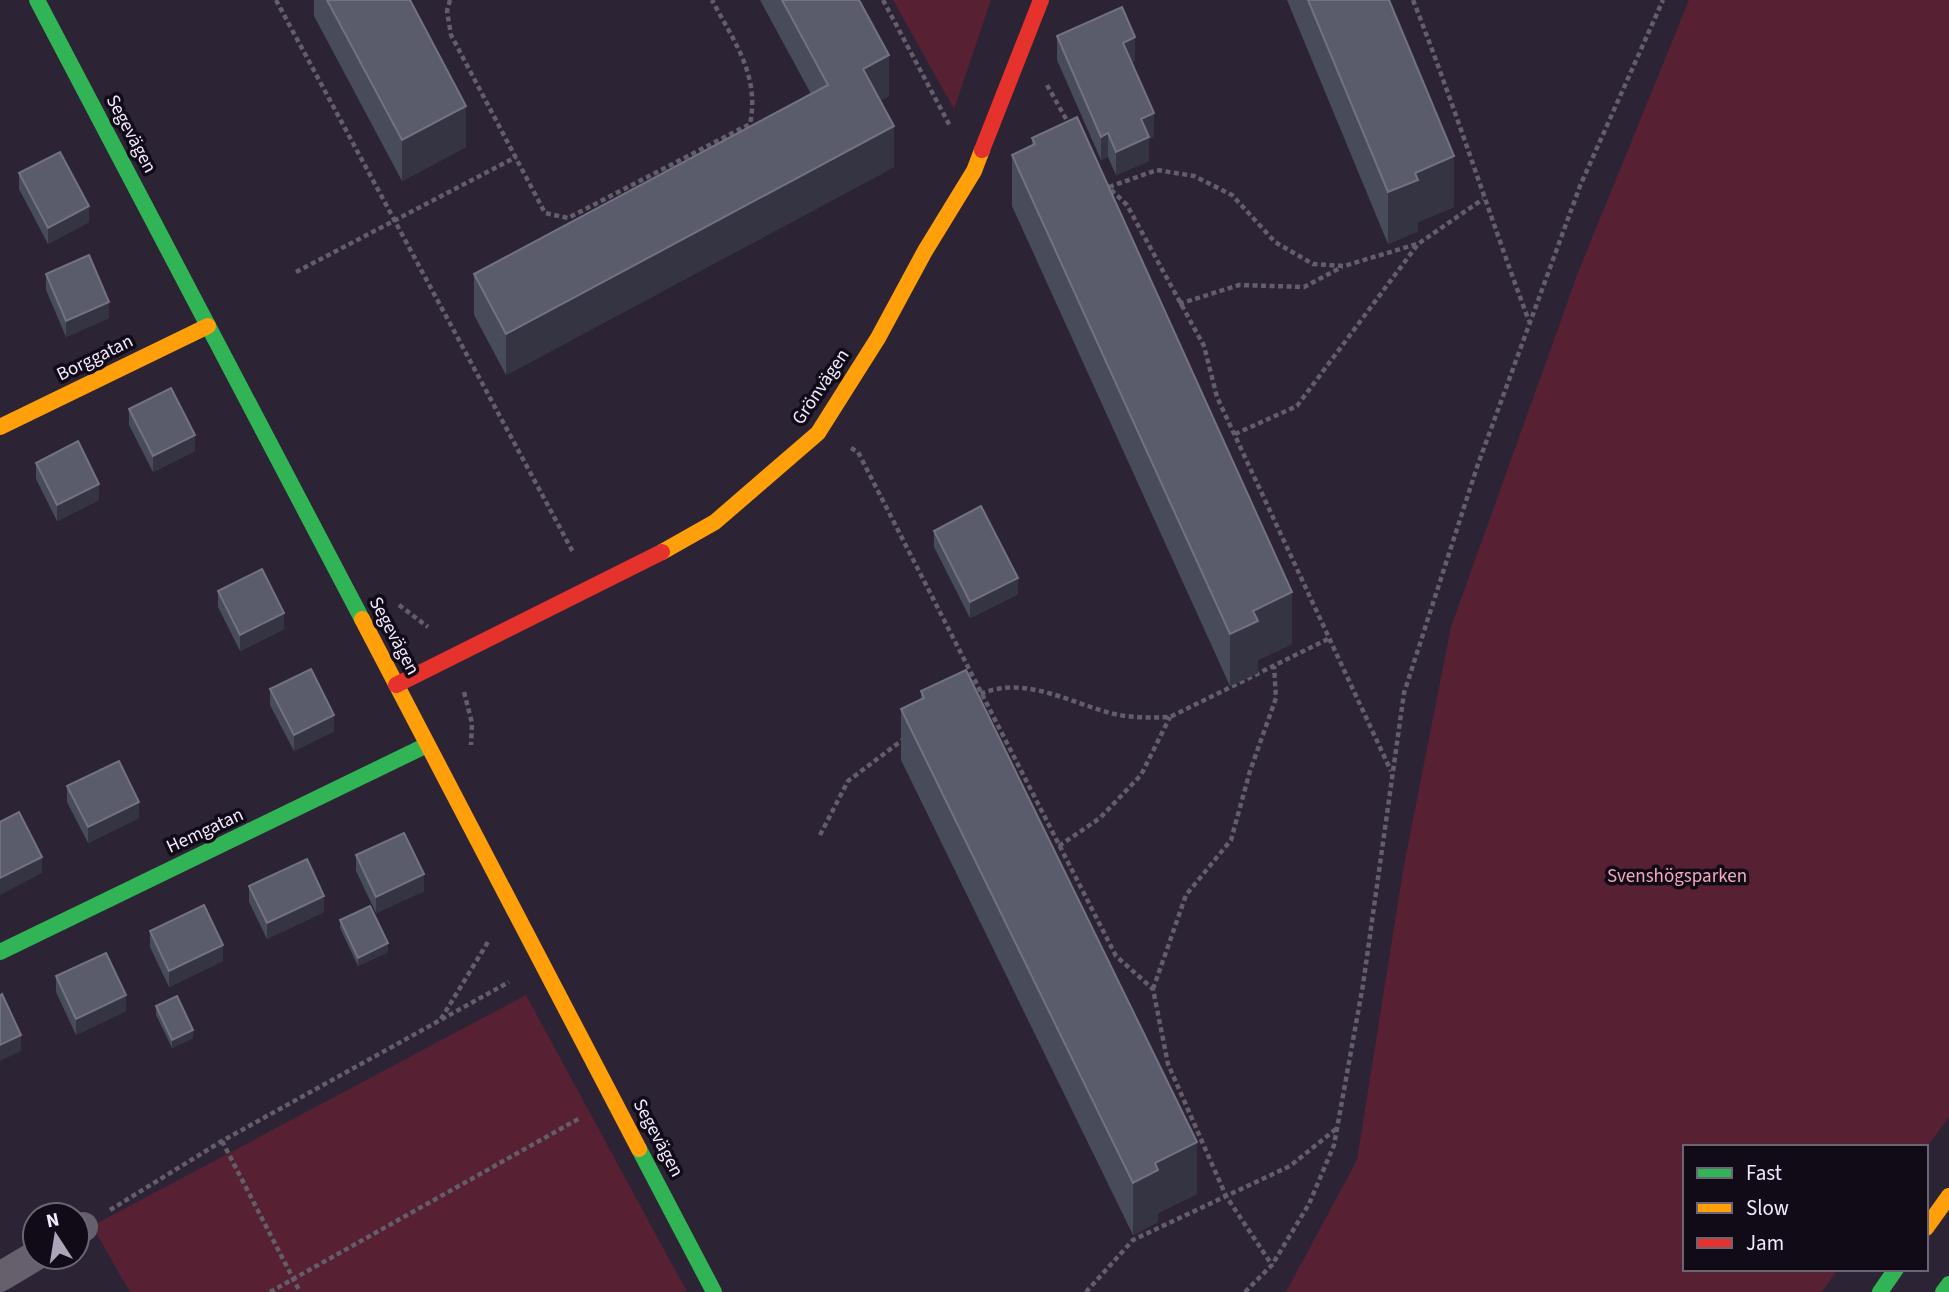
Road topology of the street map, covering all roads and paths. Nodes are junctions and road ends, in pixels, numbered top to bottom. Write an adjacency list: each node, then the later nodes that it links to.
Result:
1 (37, 0): 22 (main road, Segevägen)
2 (276, 0): 16 (path)
3 (450, 0): 11 (path)
4 (712, 0): 11 (path)
5 (883, 0): 12 (path)
6 (1041, 0): 9 (main road, Grönvägen)
7 (1413, 0): 15 (path)
8 (1663, 0): 21 (path)
9 (1024, 40): 10 (path); 12 (main road, Grönvägen)
10 (1075, 137)
11 (516, 157): 16 (path)
12 (974, 171): 24 (main road, Grönvägen)
13 (1102, 180): 14 (path)
14 (1109, 187): 18 (path); 20 (path)
15 (1483, 199): 17 (path); 21 (path)
16 (395, 223): 19 (path); 26 (path)
17 (1418, 244): 18 (path); 25 (path)
18 (1343, 266): 20 (path)
19 (296, 272)
20 (1179, 304): 25 (path)
21 (1530, 323): 35 (path)
22 (208, 326): 23 (main road, Borggatan); 29 (main road, Segevägen)
23 (0, 427)
24 (818, 433): 26 (main road, Grönvägen); 30 (path)
25 (1235, 435): 27 (path)
26 (592, 589): 29 (main road, Grönvägen)
27 (1330, 638): 28 (path); 35 (path)
28 (1274, 666): 32 (path); 41 (path)
29 (397, 685): 34 (main road, Segevägen)
30 (981, 693): 31 (path); 32 (path); 37 (path)
31 (969, 700)
32 (1170, 717): 37 (path)
33 (911, 733): 36 (path)
34 (427, 745): 38 (main road, Segevägen); 39 (main road, Hemgatan)
35 (1392, 773): 44 (path)
36 (820, 835)
37 (1059, 846): 41 (path)
38 (511, 904): 40 (main road, Segevägen); 42 (path)
39 (0, 952)
40 (542, 964): 42 (path); 58 (main road, Segevägen)
41 (1153, 989): 46 (path)
42 (441, 1020): 45 (path)
43 (580, 1118): 54 (path)
44 (1337, 1128): 46 (path); 51 (path)
45 (222, 1141): 48 (path); 54 (path)
46 (1226, 1196): 51 (path); 59 (path)
47 (1949, 1196): 49 (main road)
48 (91, 1222)
49 (1928, 1224)
50 (21, 1264): 53 (street)
51 (1272, 1265): 60 (path)
52 (1895, 1271): 61 (main road)
53 (0, 1277)
54 (293, 1279): 56 (path); 57 (path)
55 (1949, 1284): 62 (main road)
56 (270, 1292)
57 (300, 1292)
58 (715, 1292)
59 (1086, 1292)
60 (1245, 1292)
61 (1880, 1292)
62 (1943, 1292)

